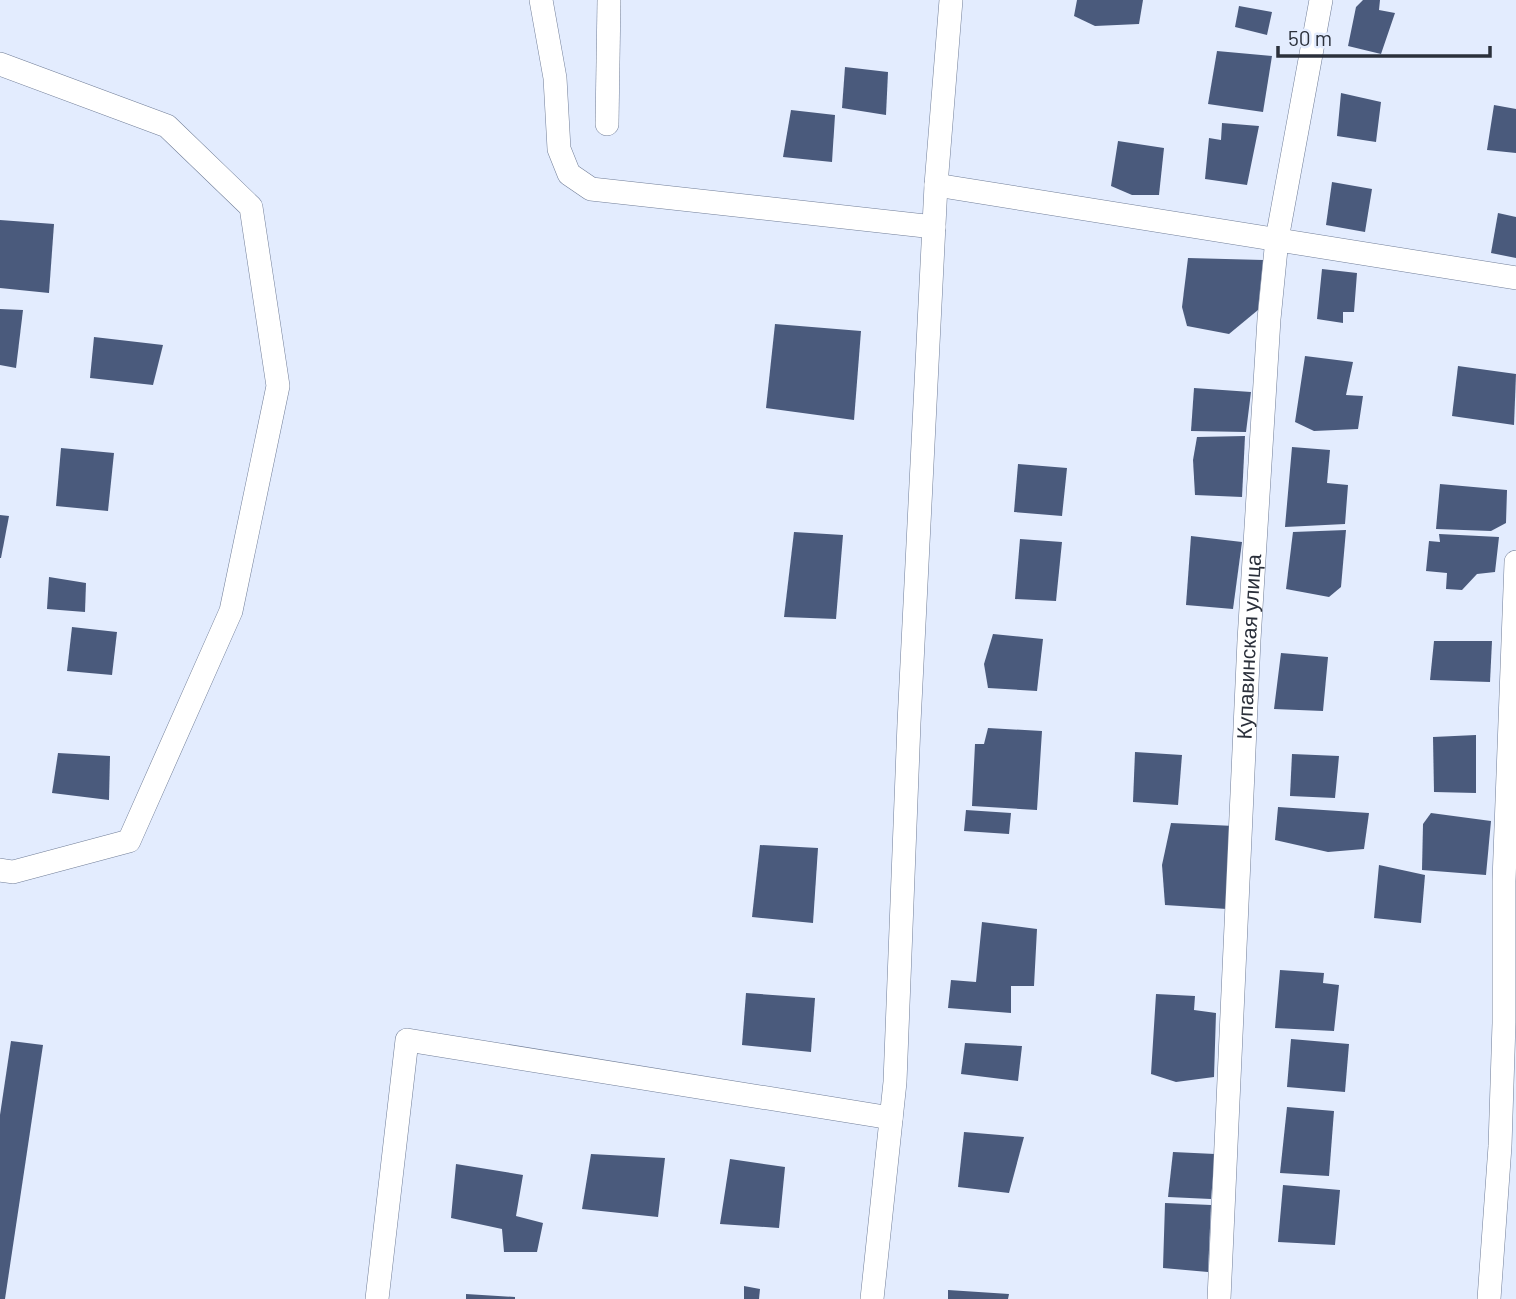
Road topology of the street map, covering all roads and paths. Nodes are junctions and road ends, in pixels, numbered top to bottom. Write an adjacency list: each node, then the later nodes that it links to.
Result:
1 (541, 0): 8 (street)
2 (609, 0): 6 (street)
3 (951, 0): 7 (street)
4 (1321, 0): 9 (street, Купавинская улица)
5 (0, 64): 12 (street)
6 (607, 124)
7 (936, 185): 8 (street); 9 (street)
8 (934, 227): 13 (street)
9 (1277, 239): 10 (street); 17 (street, Купавинская улица)
10 (1516, 278)
11 (1516, 562): 14 (street)
12 (0, 870)
13 (891, 1118): 15 (street); 16 (street)
14 (1508, 1147): 18 (street)
15 (377, 1299)
16 (872, 1299)
17 (1219, 1299)
18 (1489, 1299)

